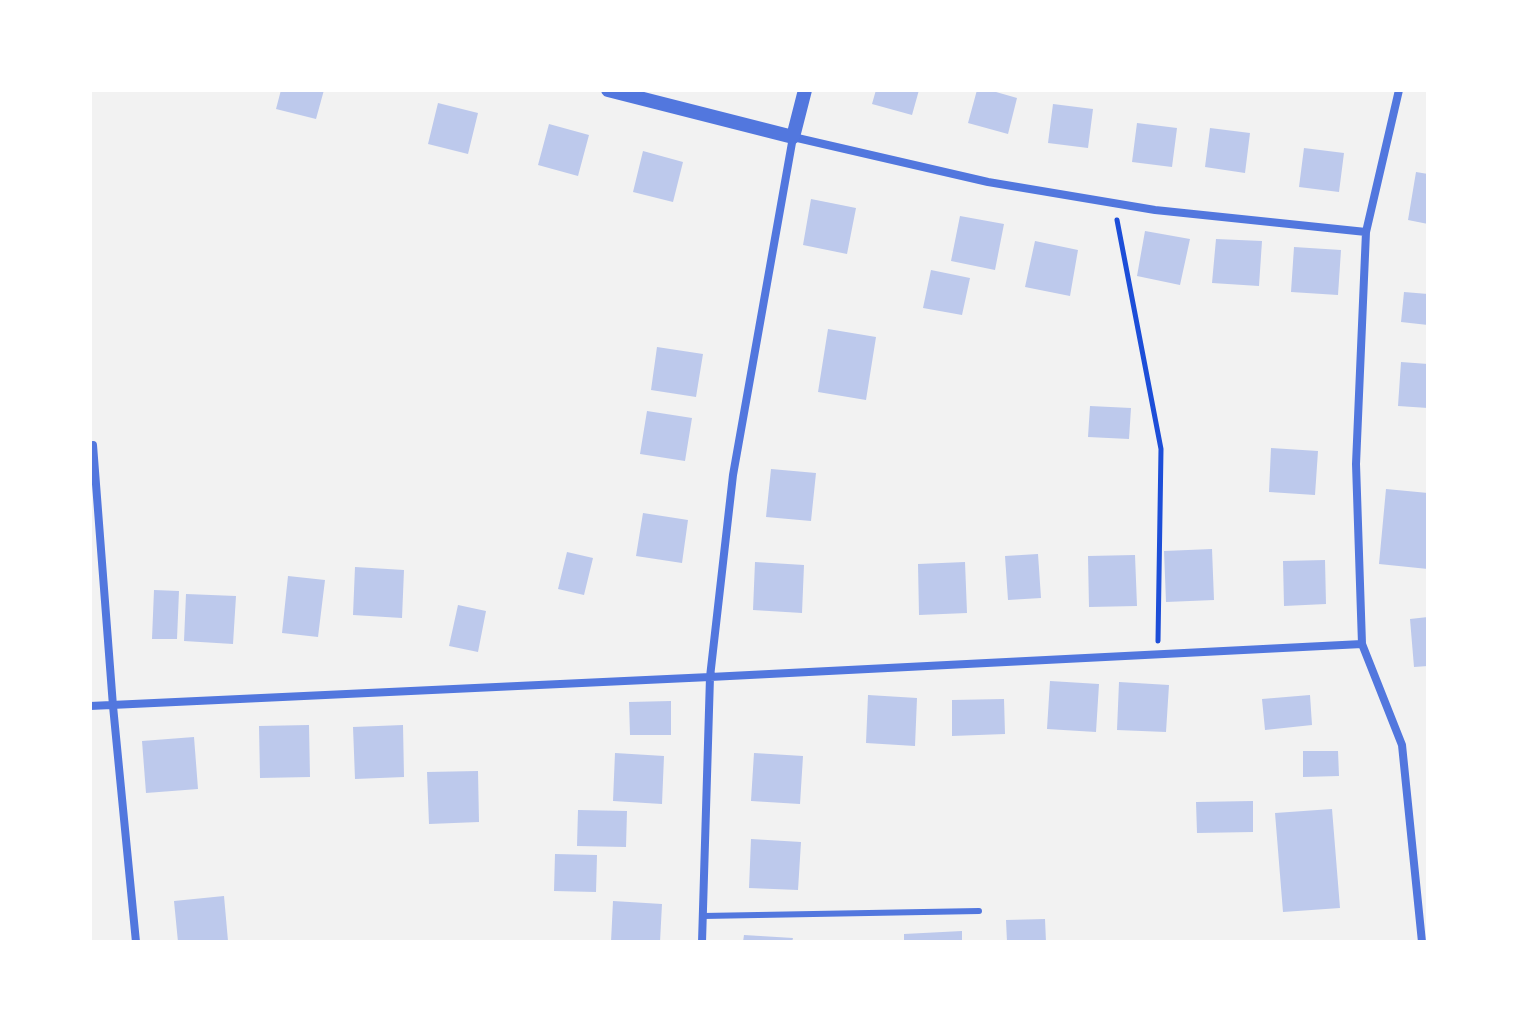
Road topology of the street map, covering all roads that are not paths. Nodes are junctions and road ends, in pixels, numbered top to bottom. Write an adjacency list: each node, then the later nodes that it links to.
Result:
1 (608, 90): 4 (street)
2 (805, 90): 4 (street)
3 (1399, 90): 5 (street)
4 (793, 137): 5 (street); 8 (street)
5 (1366, 232): 7 (street)
6 (93, 445): 10 (street)
7 (1362, 644): 8 (street); 15 (street)
8 (710, 677): 10 (street); 12 (street)
9 (90, 706): 10 (street)
10 (113, 706): 13 (street)
11 (979, 911): 12 (lane)
12 (703, 916): 14 (street)
13 (136, 942)
14 (702, 942)
15 (1422, 942)

